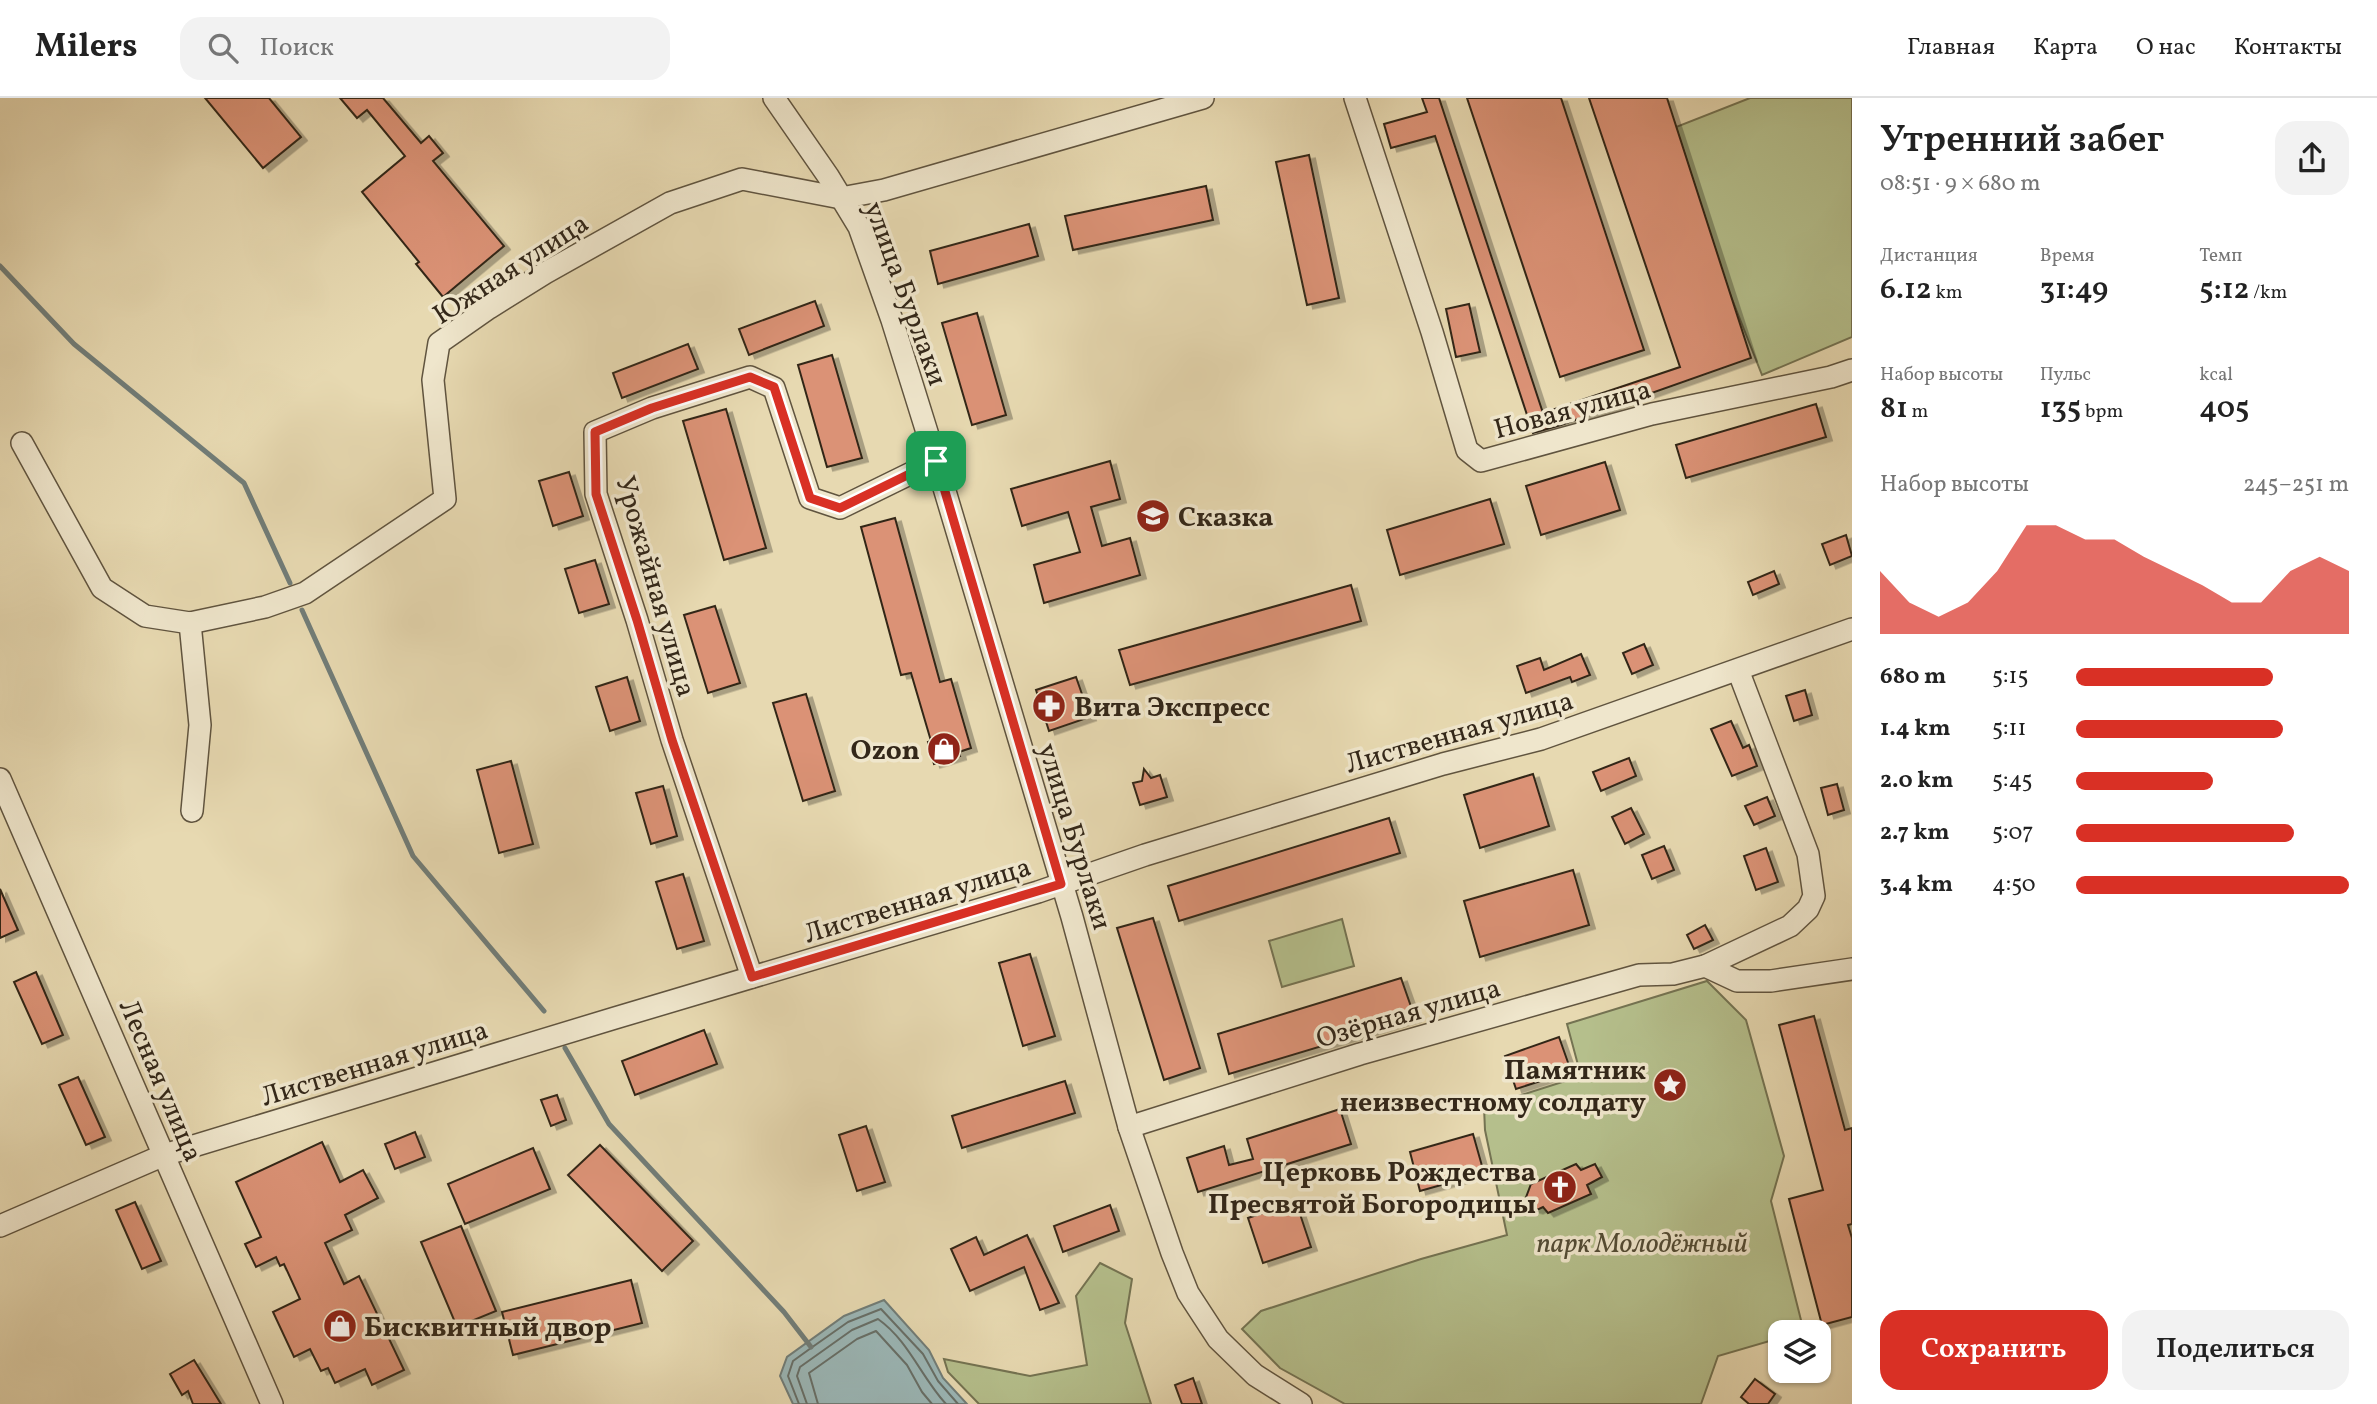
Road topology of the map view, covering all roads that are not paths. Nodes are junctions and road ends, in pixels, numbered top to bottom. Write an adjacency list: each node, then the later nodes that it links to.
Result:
1 (774, 98): 4 (street, улица Бурлаки)
2 (1203, 98): 4 (street, Южная улица)
3 (1355, 98): 5 (street, Новая улица)
4 (841, 198): 7 (street, улица Бурлаки); 8 (street, Южная улица)
5 (1852, 370)
6 (22, 443): 8 (street, Южная улица)
7 (936, 461): 13 (street, улица Бурлаки); 16 (street, Урожайная улица)
8 (190, 623): 12 (street)
9 (1852, 629): 10 (street, Лиственная улица)
10 (1738, 670): 13 (street, Лиственная улица); 14 (street, Озёрная улица)
11 (0, 779): 18 (street, Лесная улица)
12 (192, 811)
13 (1061, 884): 16 (street, Лиственная улица); 17 (street, улица Бурлаки)
14 (1705, 966): 15 (street); 17 (street, Озёрная улица)
15 (1852, 969)
16 (752, 977): 18 (street, Лиственная улица)
17 (1129, 1126): 21 (street, улица Бурлаки)
18 (164, 1156): 19 (street, Лиственная улица); 20 (street, Лесная улица)
19 (0, 1226)
20 (272, 1404)
21 (1301, 1404)

